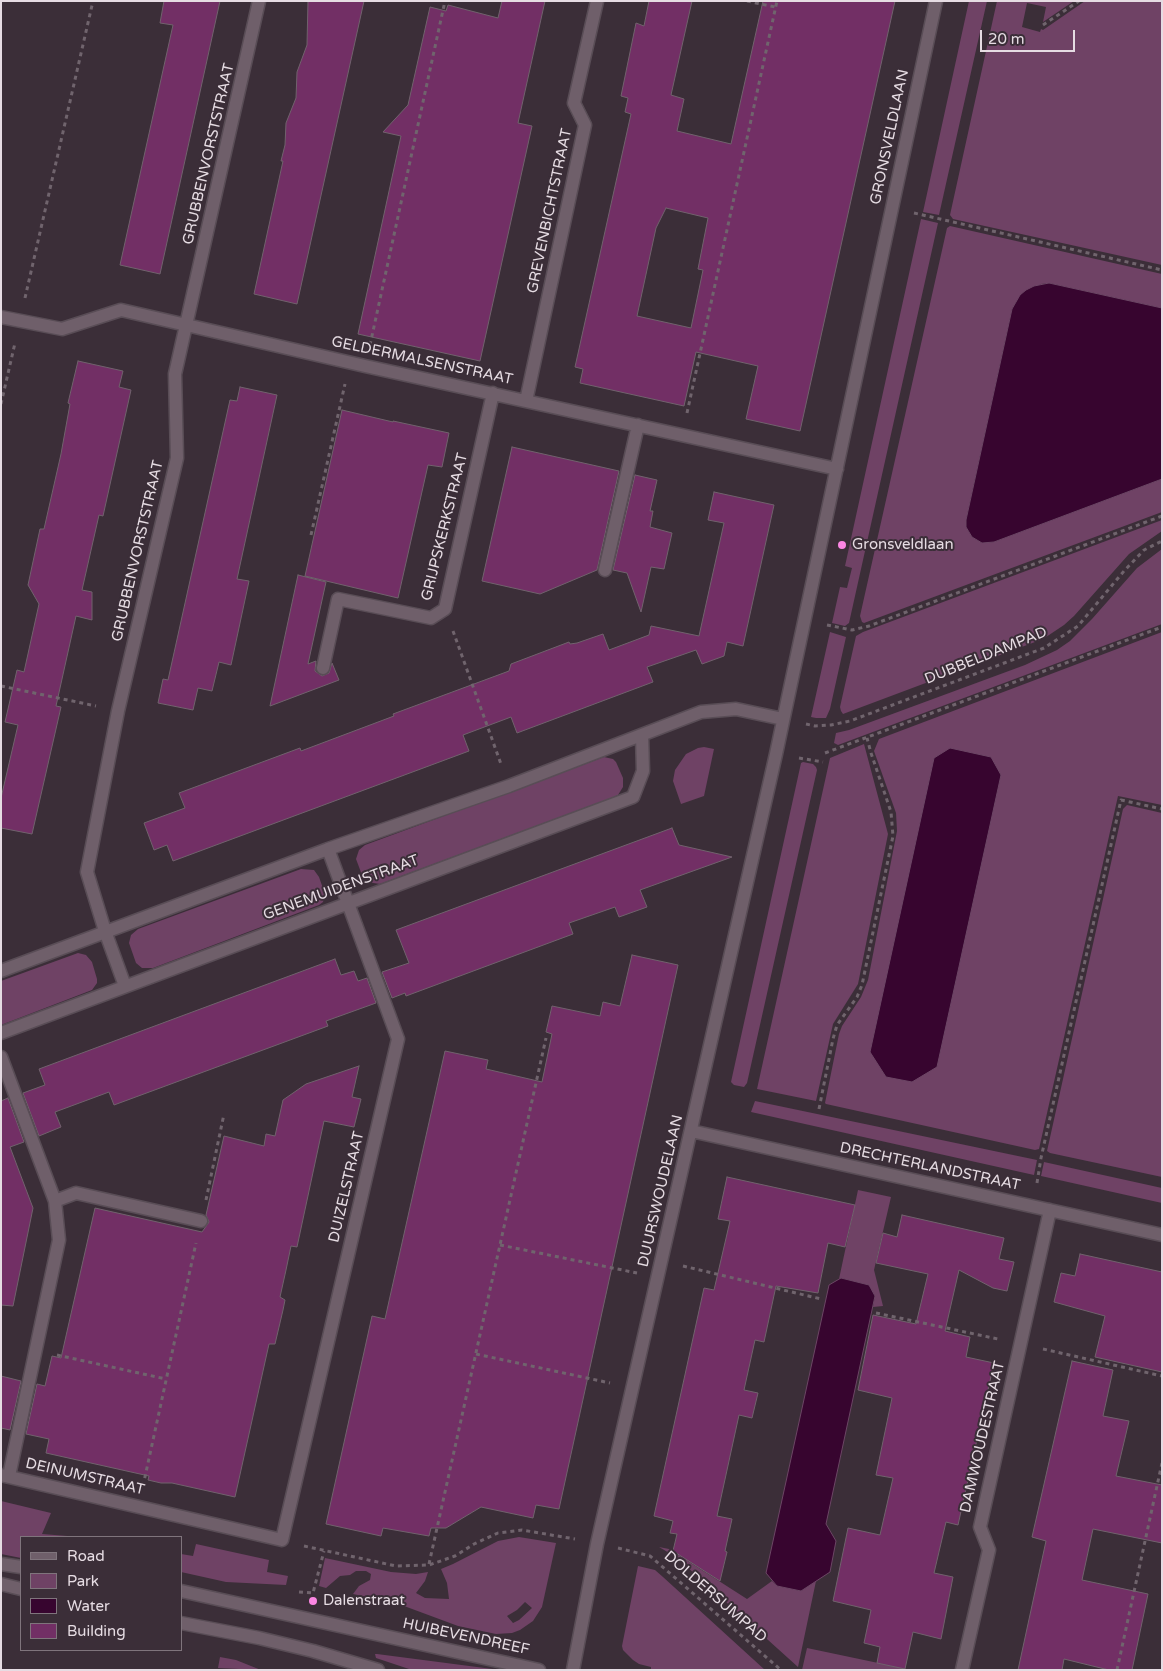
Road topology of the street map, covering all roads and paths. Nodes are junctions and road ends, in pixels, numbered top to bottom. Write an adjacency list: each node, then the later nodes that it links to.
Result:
1 (93, 1): 14 (path)
2 (260, 1): 15 (street, GRUBBENVORSTSTRAAT)
3 (445, 1): 17 (path)
4 (597, 1): 19 (street, GREVENBICHTSTRAAT)
5 (748, 1): 9 (path)
6 (777, 1): 9 (path)
7 (936, 1): 11 (street, GRONSVELDLAAN)
8 (1079, 1): 10 (path)
9 (775, 8): 22 (path)
10 (1044, 26)
11 (892, 208): 12 (path); 23 (street, GRONSVELDLAAN)
12 (1162, 270)
13 (1, 316): 14 (street, GELDERMALSENSTRAAT)
14 (20, 321): 15 (street, GELDERMALSENSTRAAT); 20 (path)
15 (187, 326): 16 (street, GELDERMALSENSTRAAT); 33 (street, GRUBBENVORSTSTRAAT)
16 (350, 362): 17 (street, GELDERMALSENSTRAAT); 25 (path)
17 (365, 366): 18 (street, GELDERMALSENSTRAAT)
18 (493, 393): 19 (street, GELDERMALSENSTRAAT); 28 (street, GRIJPSKERKSTRAAT)
19 (526, 401): 21 (street, GELDERMALSENSTRAAT)
20 (1, 404)
21 (638, 425): 22 (street, GELDERMALSENSTRAAT); 27 (street)
22 (682, 434): 23 (street, GELDERMALSENSTRAAT)
23 (837, 469): 29 (street, GRONSVELDLAAN)
24 (1162, 516): 29 (path)
25 (311, 535)
26 (1162, 541): 34 (path, DUBBELDAMPAD)
27 (605, 570)
28 (445, 609): 31 (street, GRIJPSKERKSTRAAT); 38 (path)
29 (804, 620): 34 (street, GRONSVELDLAAN)
30 (1162, 628): 36 (path)
31 (322, 668)
32 (1, 686): 33 (path)
33 (118, 711): 42 (street, GRUBBENVORSTSTRAAT)
34 (783, 719): 35 (street); 50 (street, DUURSWOUDELAAN)
35 (642, 735): 38 (street); 41 (street, GENEMUIDENSTRAAT)
36 (867, 738): 37 (path); 48 (path)
37 (825, 753)
38 (509, 786): 40 (street)
39 (1162, 809): 52 (path)
40 (328, 849): 41 (street, DUIZELSTRAAT); 42 (street)
41 (347, 903): 44 (street, GENEMUIDENSTRAAT); 67 (street, DUIZELSTRAAT)
42 (105, 931): 43 (street); 44 (street, GRUBBENVORSTSTRAAT)
43 (1, 971)
44 (124, 986): 45 (street, GENEMUIDENSTRAAT)
45 (1, 1033)
46 (546, 1038): 56 (path)
47 (1, 1057): 51 (street, DEINUMSTRAAT)
48 (819, 1109)
49 (224, 1114): 54 (path)
50 (691, 1131): 52 (street, DRECHTERLANDSTRAAT); 57 (street, DUURSWOUDELAAN)
51 (54, 1200): 54 (street); 60 (street, DEINUMSTRAAT)
52 (1034, 1206): 53 (street, DRECHTERLANDSTRAAT)
53 (1050, 1210): 55 (street, DRECHTERLANDSTRAAT); 80 (street, DAMWOUDESTRAAT)
54 (201, 1221): 62 (path)
55 (1162, 1235)
56 (500, 1245): 58 (path); 61 (path)
57 (662, 1262): 58 (street, DUURSWOUDELAAN); 59 (path)
58 (658, 1277): 63 (street, DUURSWOUDELAAN)
59 (821, 1298)
60 (36, 1351): 62 (path); 65 (street, DEINUMSTRAAT)
61 (476, 1354): 63 (path); 70 (path)
62 (166, 1379): 66 (path)
63 (634, 1388): 68 (street, DUURSWOUDELAAN)
64 (1162, 1463): 81 (path)
65 (5, 1475): 66 (street, DEINUMSTRAAT)
66 (139, 1506): 67 (street, DEINUMSTRAAT)
67 (282, 1540): 70 (path, DOLDERSUMPAD)
68 (597, 1544): 70 (path, DOLDERSUMPAD); 78 (street, DUURSWOUDELAAN); 79 (path, DOLDERSUMPAD)
69 (1, 1564): 71 (street)
70 (428, 1564)
71 (20, 1567)
72 (1, 1584): 73 (street)
73 (20, 1589)
74 (182, 1591): 77 (street, HUIBEVENDREEF)
75 (182, 1623): 76 (street)
76 (378, 1670)
77 (539, 1670)
78 (572, 1670)
79 (781, 1670)
80 (962, 1670)
81 (1117, 1670)

